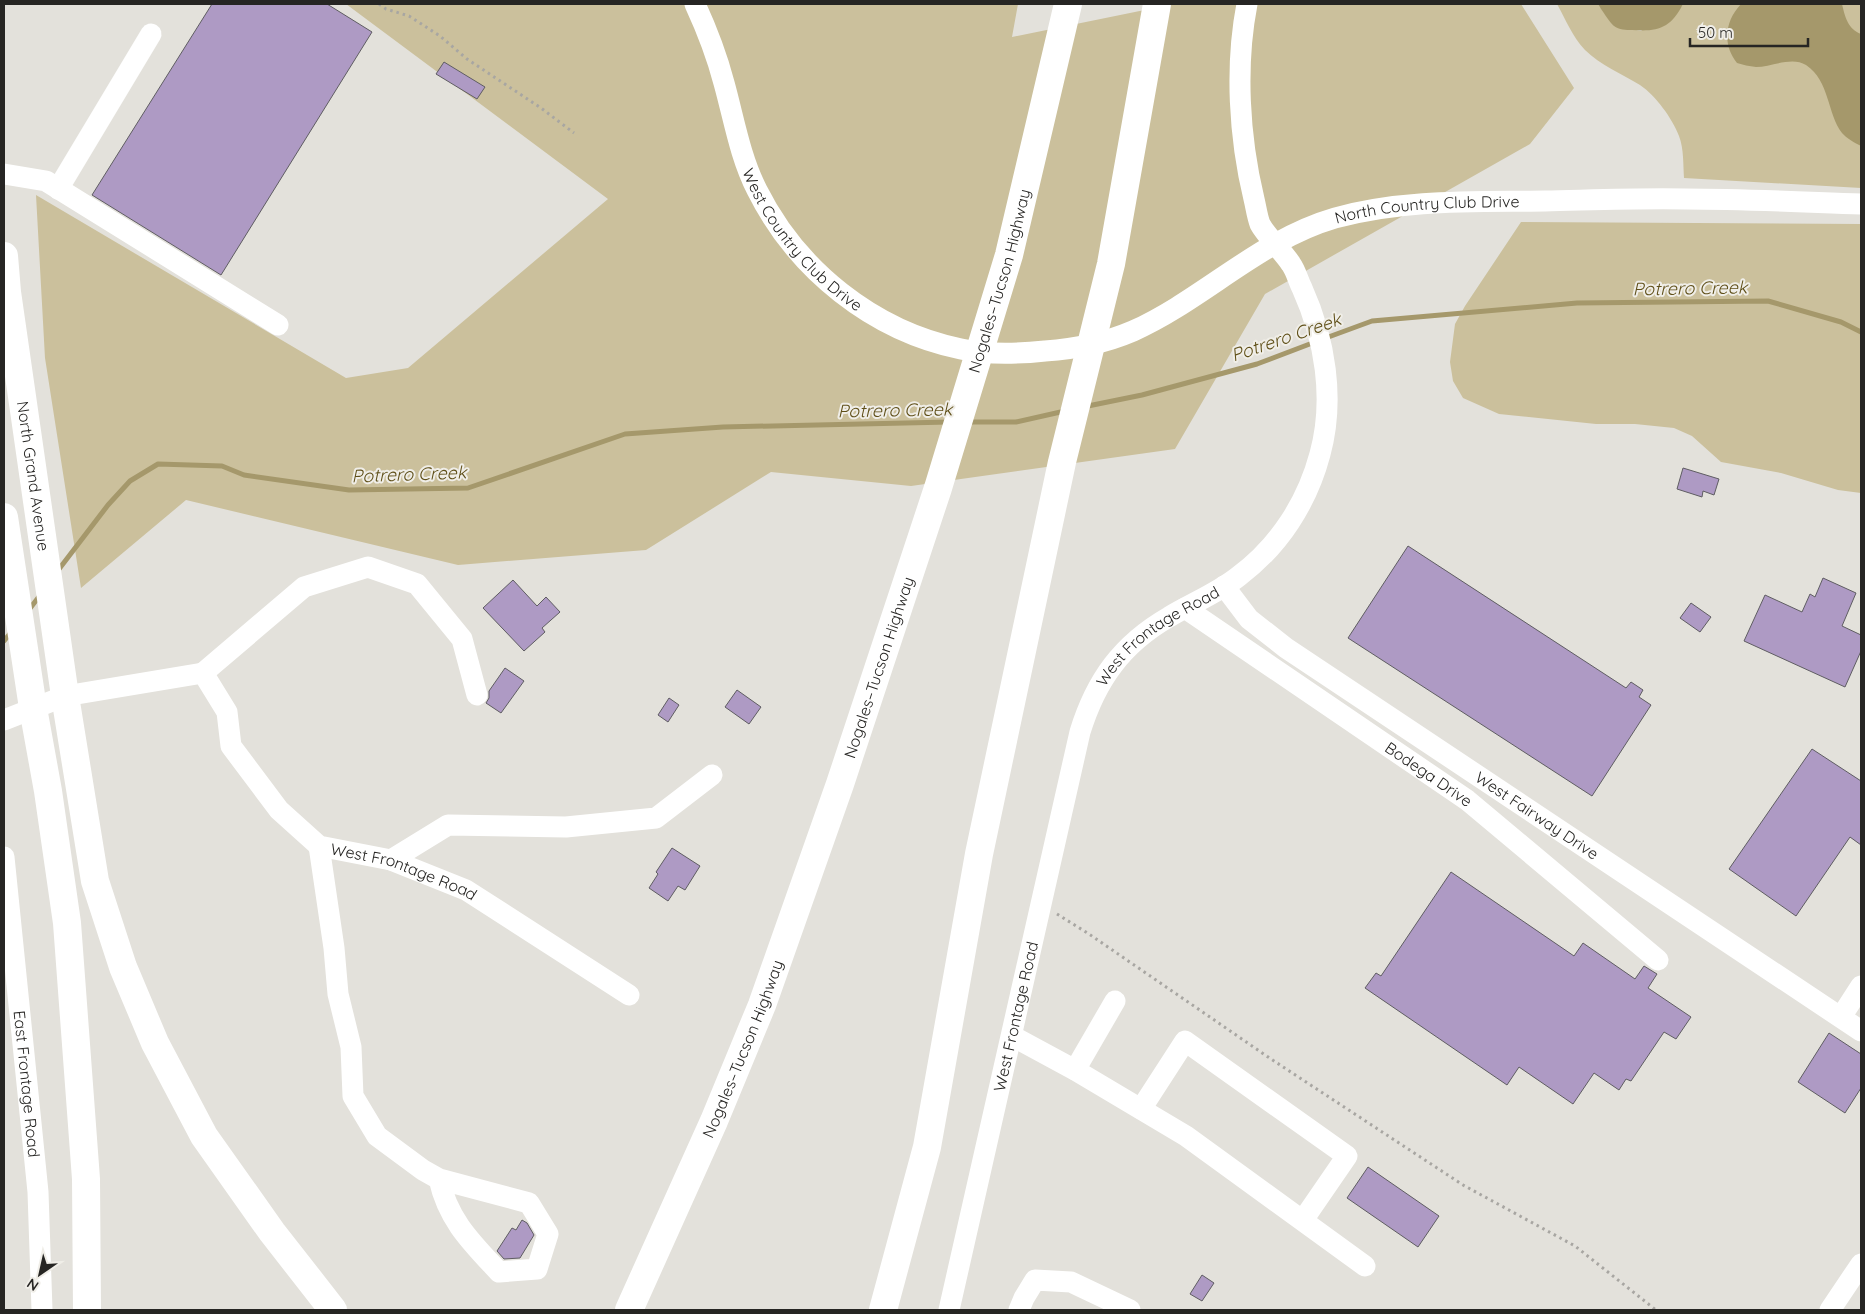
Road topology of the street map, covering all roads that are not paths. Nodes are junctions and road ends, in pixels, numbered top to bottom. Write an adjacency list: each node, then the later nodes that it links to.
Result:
1 (695, 4): 12 (street, West Country Club Drive)
2 (1068, 4): 42 (main road, Nogales–Tucson Highway)
3 (1157, 4): 43 (main road)
4 (1247, 4): 9 (street, West Frontage Road)
5 (151, 34): 7 (street)
6 (4, 174): 7 (street)
7 (58, 189): 11 (street)
8 (1861, 204): 9 (street, North Country Club Drive)
9 (1276, 242): 12 (street, North Country Club Drive); 14 (street, West Frontage Road)
10 (4, 256): 18 (main road, North Grand Avenue)
11 (278, 326)
12 (1025, 353)
13 (4, 517): 19 (main road)
14 (1224, 586): 15 (street, West Frontage Road); 29 (street, West Fairway Drive)
15 (1185, 608): 25 (street, Bodega Drive); 31 (street, West Frontage Road)
16 (203, 673): 17 (street); 18 (street); 22 (street, West Frontage Road)
17 (478, 695)
18 (65, 696): 19 (street); 41 (main road, North Grand Avenue)
19 (33, 708): 20 (street); 40 (main road)
20 (4, 720)
21 (712, 775): 24 (street)
22 (319, 846): 24 (street, West Frontage Road); 34 (street)
23 (4, 857): 39 (street, East Frontage Road)
24 (390, 860): 27 (street, West Frontage Road)
25 (1658, 960)
26 (1861, 986): 29 (street)
27 (629, 995)
28 (1115, 1001): 32 (street)
29 (1840, 1016): 30 (street, West Fairway Drive)
30 (1861, 1031)
31 (1012, 1036): 32 (street); 44 (street, West Frontage Road)
32 (1075, 1070): 33 (street)
33 (1141, 1109): 35 (street); 35 (street)
34 (439, 1179): 34 (street)
35 (1303, 1220): 37 (street)
36 (1861, 1264): 38 (street)
37 (1366, 1266)
38 (1837, 1308)
39 (42, 1310)
40 (87, 1310)
41 (333, 1310)
42 (629, 1310)
43 (882, 1310)
44 (950, 1310)
45 (1019, 1310): 46 (street)
46 (1130, 1310)

